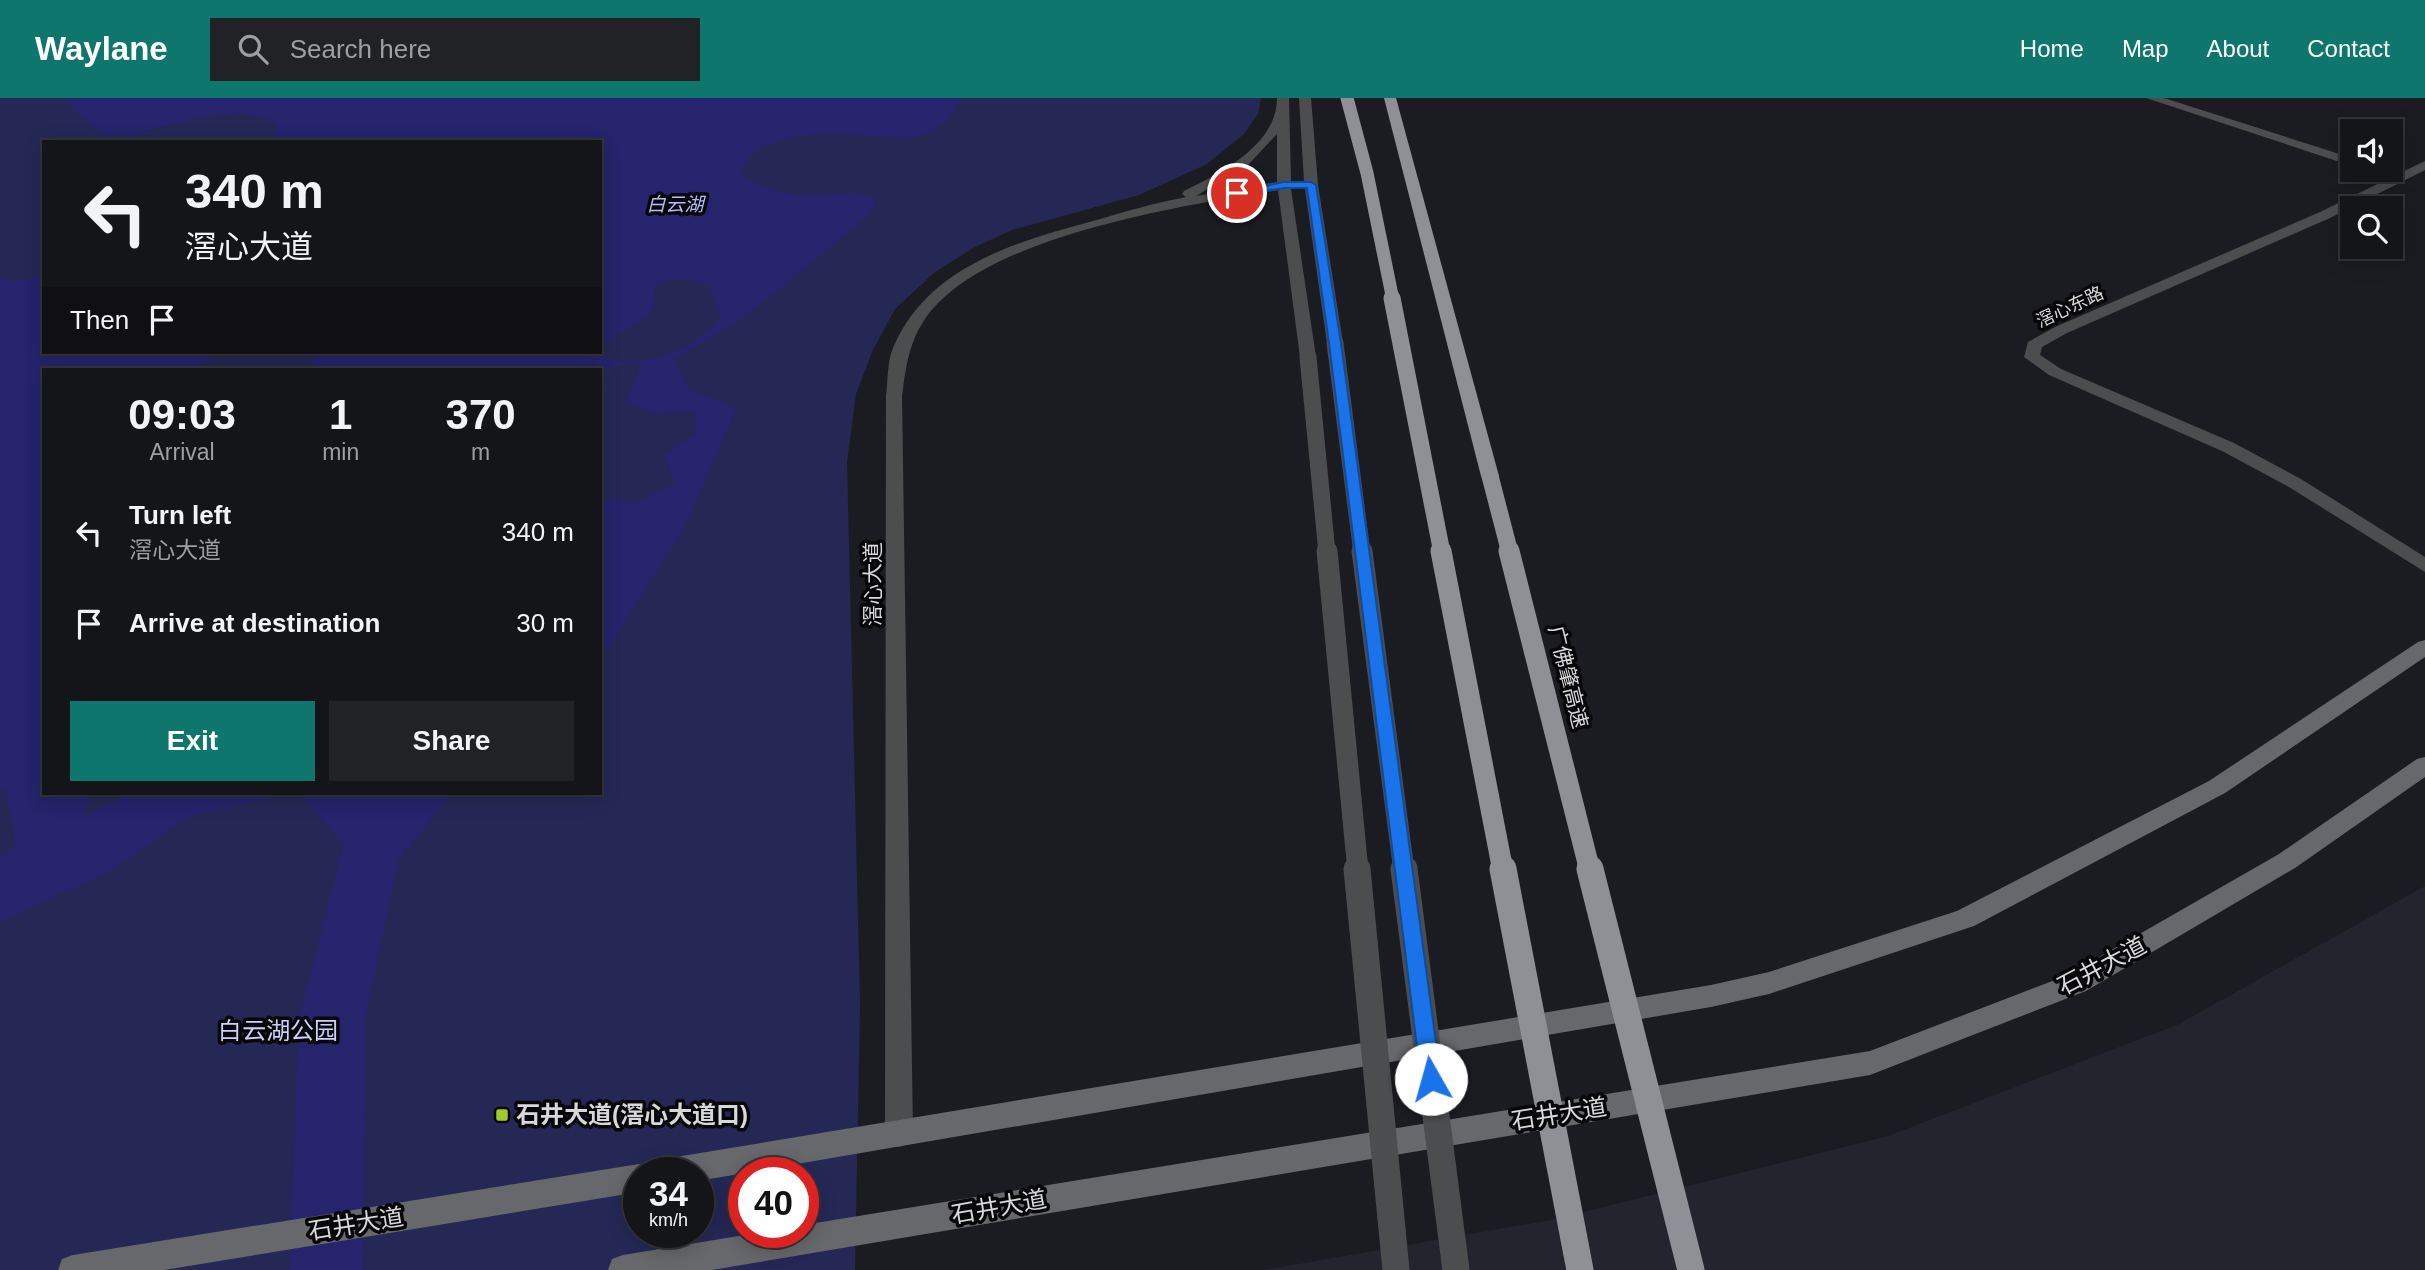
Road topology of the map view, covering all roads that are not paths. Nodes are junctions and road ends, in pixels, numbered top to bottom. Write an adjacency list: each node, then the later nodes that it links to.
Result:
1 (1282, 98): 10 (street); 12 (street, 滘心大道)
2 (1305, 98): 11 (street)
3 (1347, 98): 17 (highway, bridge)
4 (1390, 98): 26 (highway, 广佛肇高速, bridge)
5 (2152, 98): 6 (street)
6 (2340, 158)
7 (2425, 165): 8 (street, 滘心东路)
8 (2403, 175)
9 (2389, 182): 13 (street, 滘心东路)
10 (1284, 185): 11 (street, 滘心大道); 12 (street, 滘心大道); 22 (street, bridge)
11 (1311, 185): 23 (street, bridge)
12 (1165, 205): 16 (street, 滘心大道)
13 (2425, 566)
14 (2425, 648): 16 (main road)
15 (2425, 765): 21 (main road, 石井大道)
16 (899, 1133): 18 (main road)
17 (1556, 1146): 24 (highway, bridge); 25 (highway, bridge)
18 (714, 1165)
19 (623, 1181): 20 (main road, 石井大道)
20 (73, 1270)
21 (623, 1270)
22 (1396, 1270)
23 (1456, 1270)
24 (1571, 1270)
25 (1580, 1270)
26 (1690, 1270)

